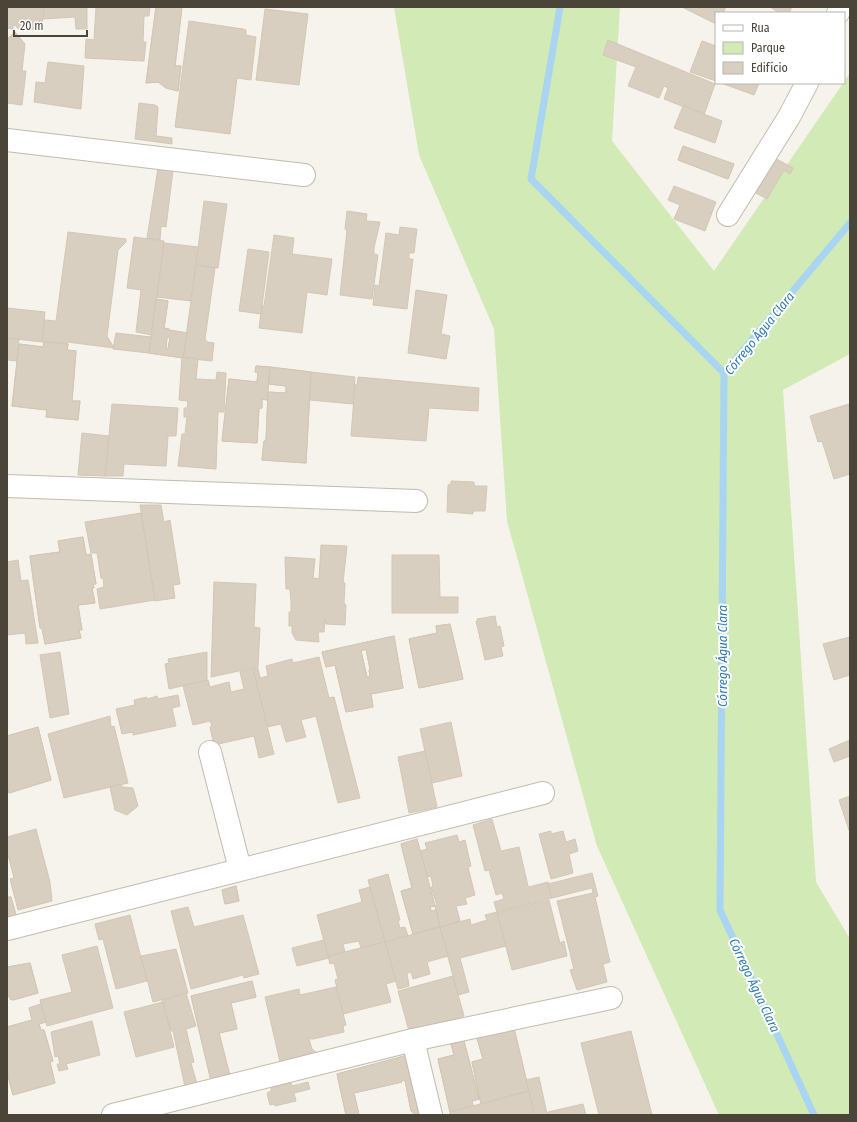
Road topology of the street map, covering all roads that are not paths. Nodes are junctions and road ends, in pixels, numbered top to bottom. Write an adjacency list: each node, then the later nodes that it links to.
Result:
1 (806, 84): 4 (street)
2 (7, 140): 3 (street)
3 (304, 175)
4 (728, 215)
5 (7, 486): 6 (street)
6 (416, 501)
7 (210, 752): 9 (street)
8 (543, 793): 9 (street)
9 (240, 870): 10 (street)
10 (7, 929)
11 (611, 998): 12 (street)
12 (413, 1040): 13 (street); 14 (street)
13 (113, 1115)
14 (431, 1115)

